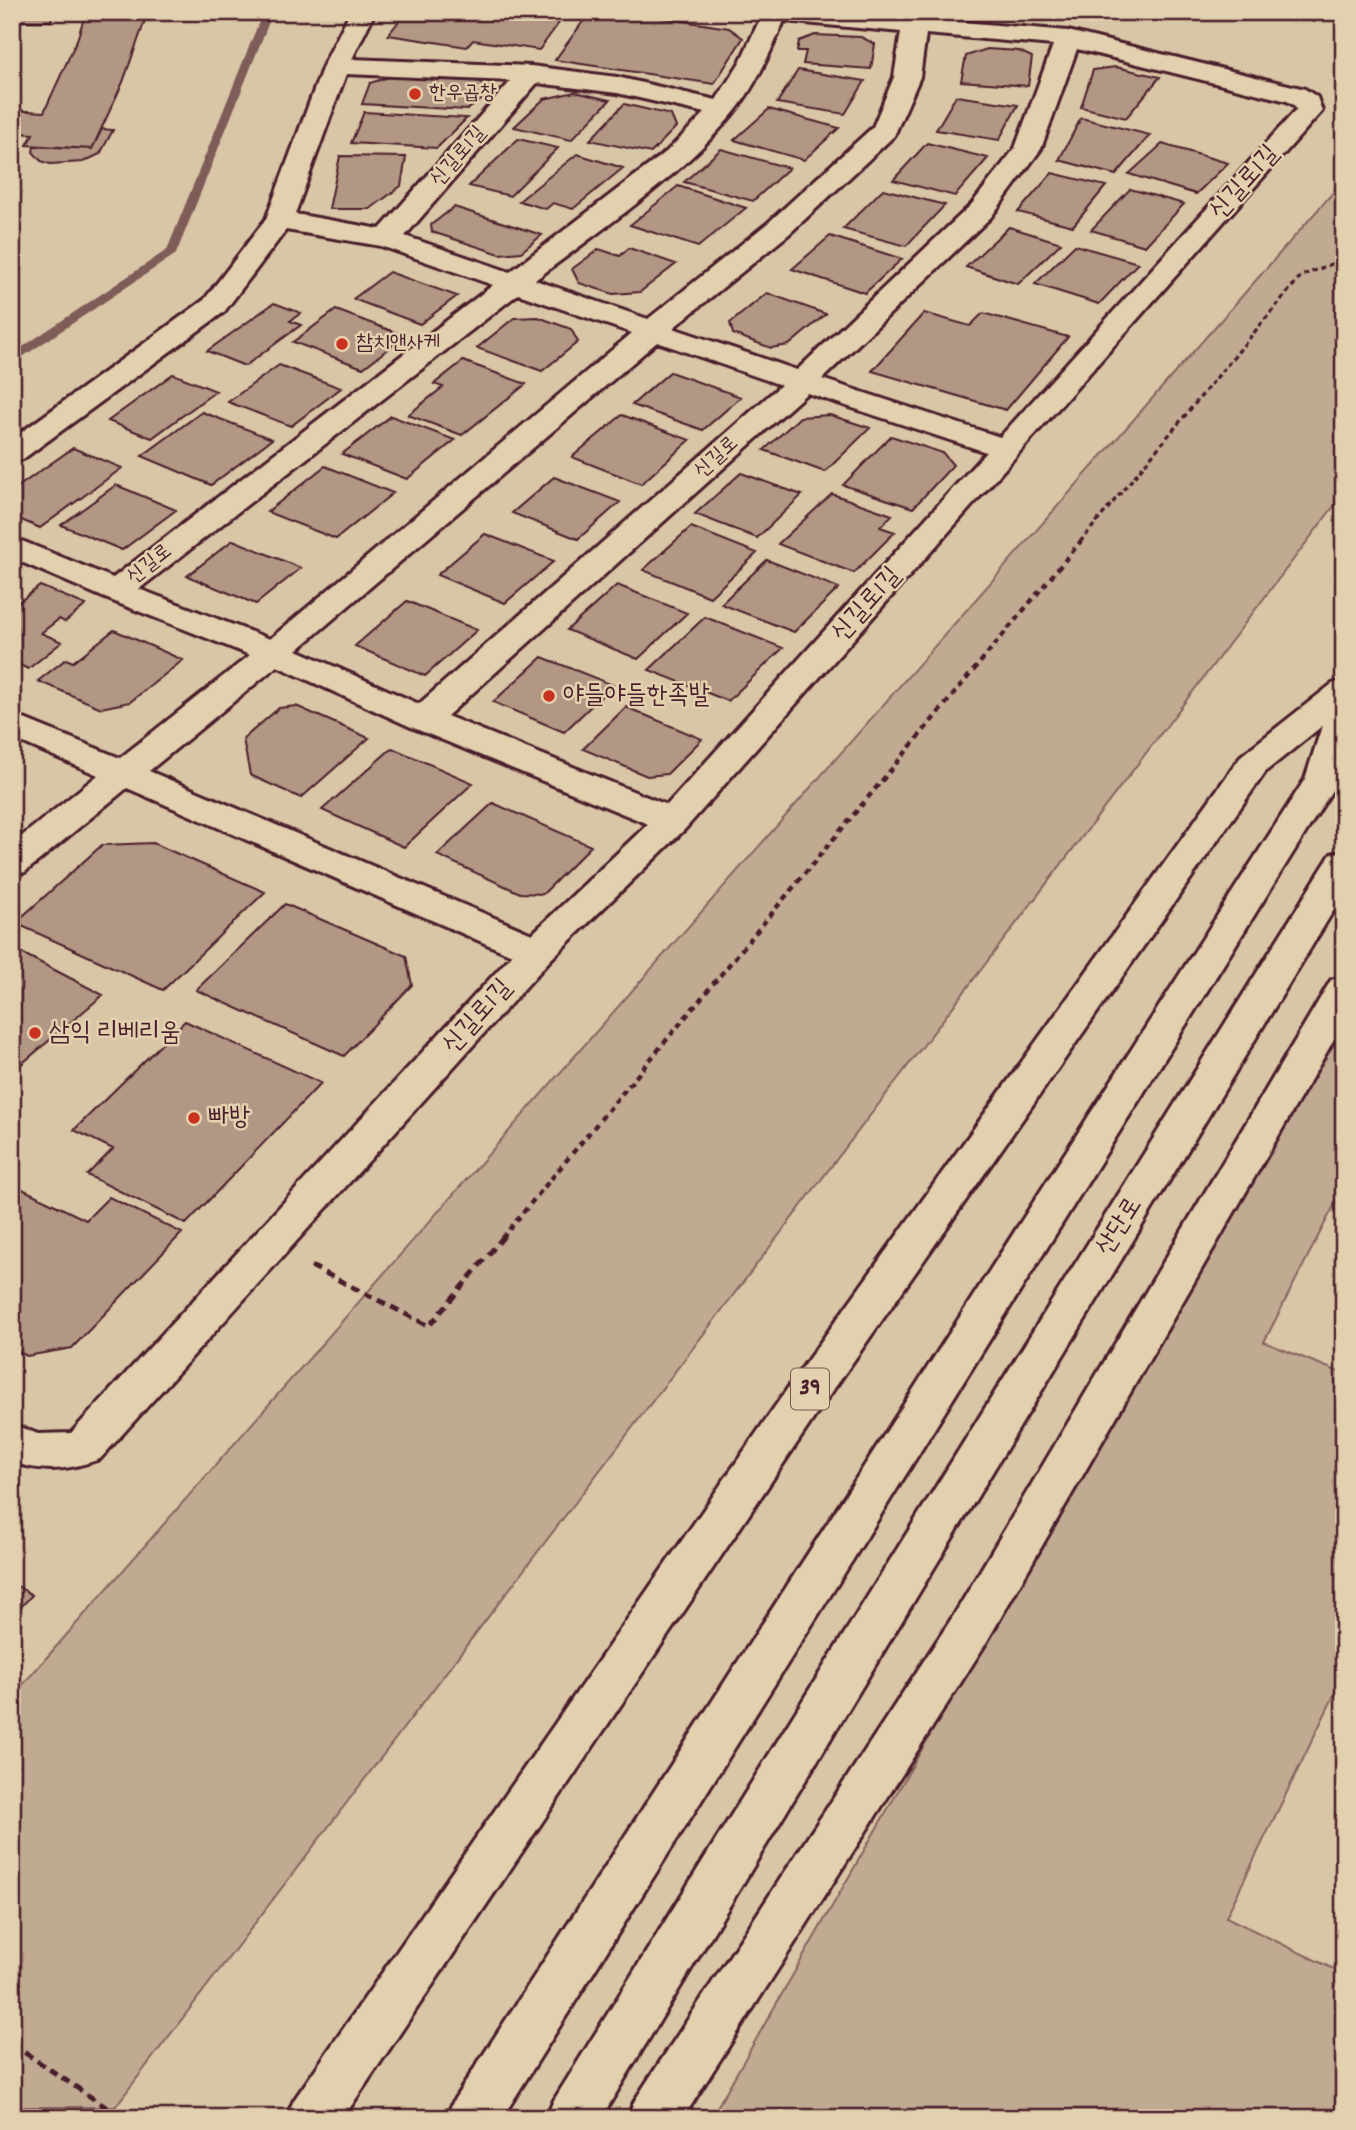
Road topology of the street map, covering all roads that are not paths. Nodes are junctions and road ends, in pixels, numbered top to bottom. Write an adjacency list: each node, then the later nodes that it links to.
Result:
1 (363, 12): 5 (street)
2 (769, 13): 3 (street, 신길로1길); 7 (street, 신길로)
3 (917, 19): 4 (street, 신길로1길); 11 (street)
4 (1068, 39): 12 (street, 신길로); 13 (street, 신길로1길)
5 (336, 66): 6 (street); 8 (street)
6 (531, 74): 7 (street); 9 (street, 신길로1길)
7 (723, 109): 10 (street, 신길로)
8 (278, 220): 9 (street); 14 (street)
9 (387, 239): 10 (street)
10 (515, 284): 11 (street); 16 (street, 신길로)
11 (652, 331): 12 (street); 17 (street)
12 (802, 382): 13 (street); 20 (street, 신길로)
13 (1007, 449): 23 (street, 신길로1길)
14 (12, 453)
15 (12, 546): 16 (street)
16 (116, 591): 17 (street, 신길로)
17 (274, 652): 20 (street, 신길로); 22 (street)
18 (1344, 691): 29 (street, 39)
19 (1344, 709): 30 (street)
20 (423, 719): 23 (street)
21 (12, 725): 22 (street)
22 (124, 772): 24 (street); 26 (street)
23 (673, 821): 26 (street, 신길로1길)
24 (12, 863)
25 (1344, 863): 31 (street, 산단로)
26 (537, 951): 28 (street, 신길로1길)
27 (1344, 989): 32 (street)
28 (12, 1442)
29 (312, 2118)
30 (472, 2118)
31 (572, 2118)
32 (653, 2118)

